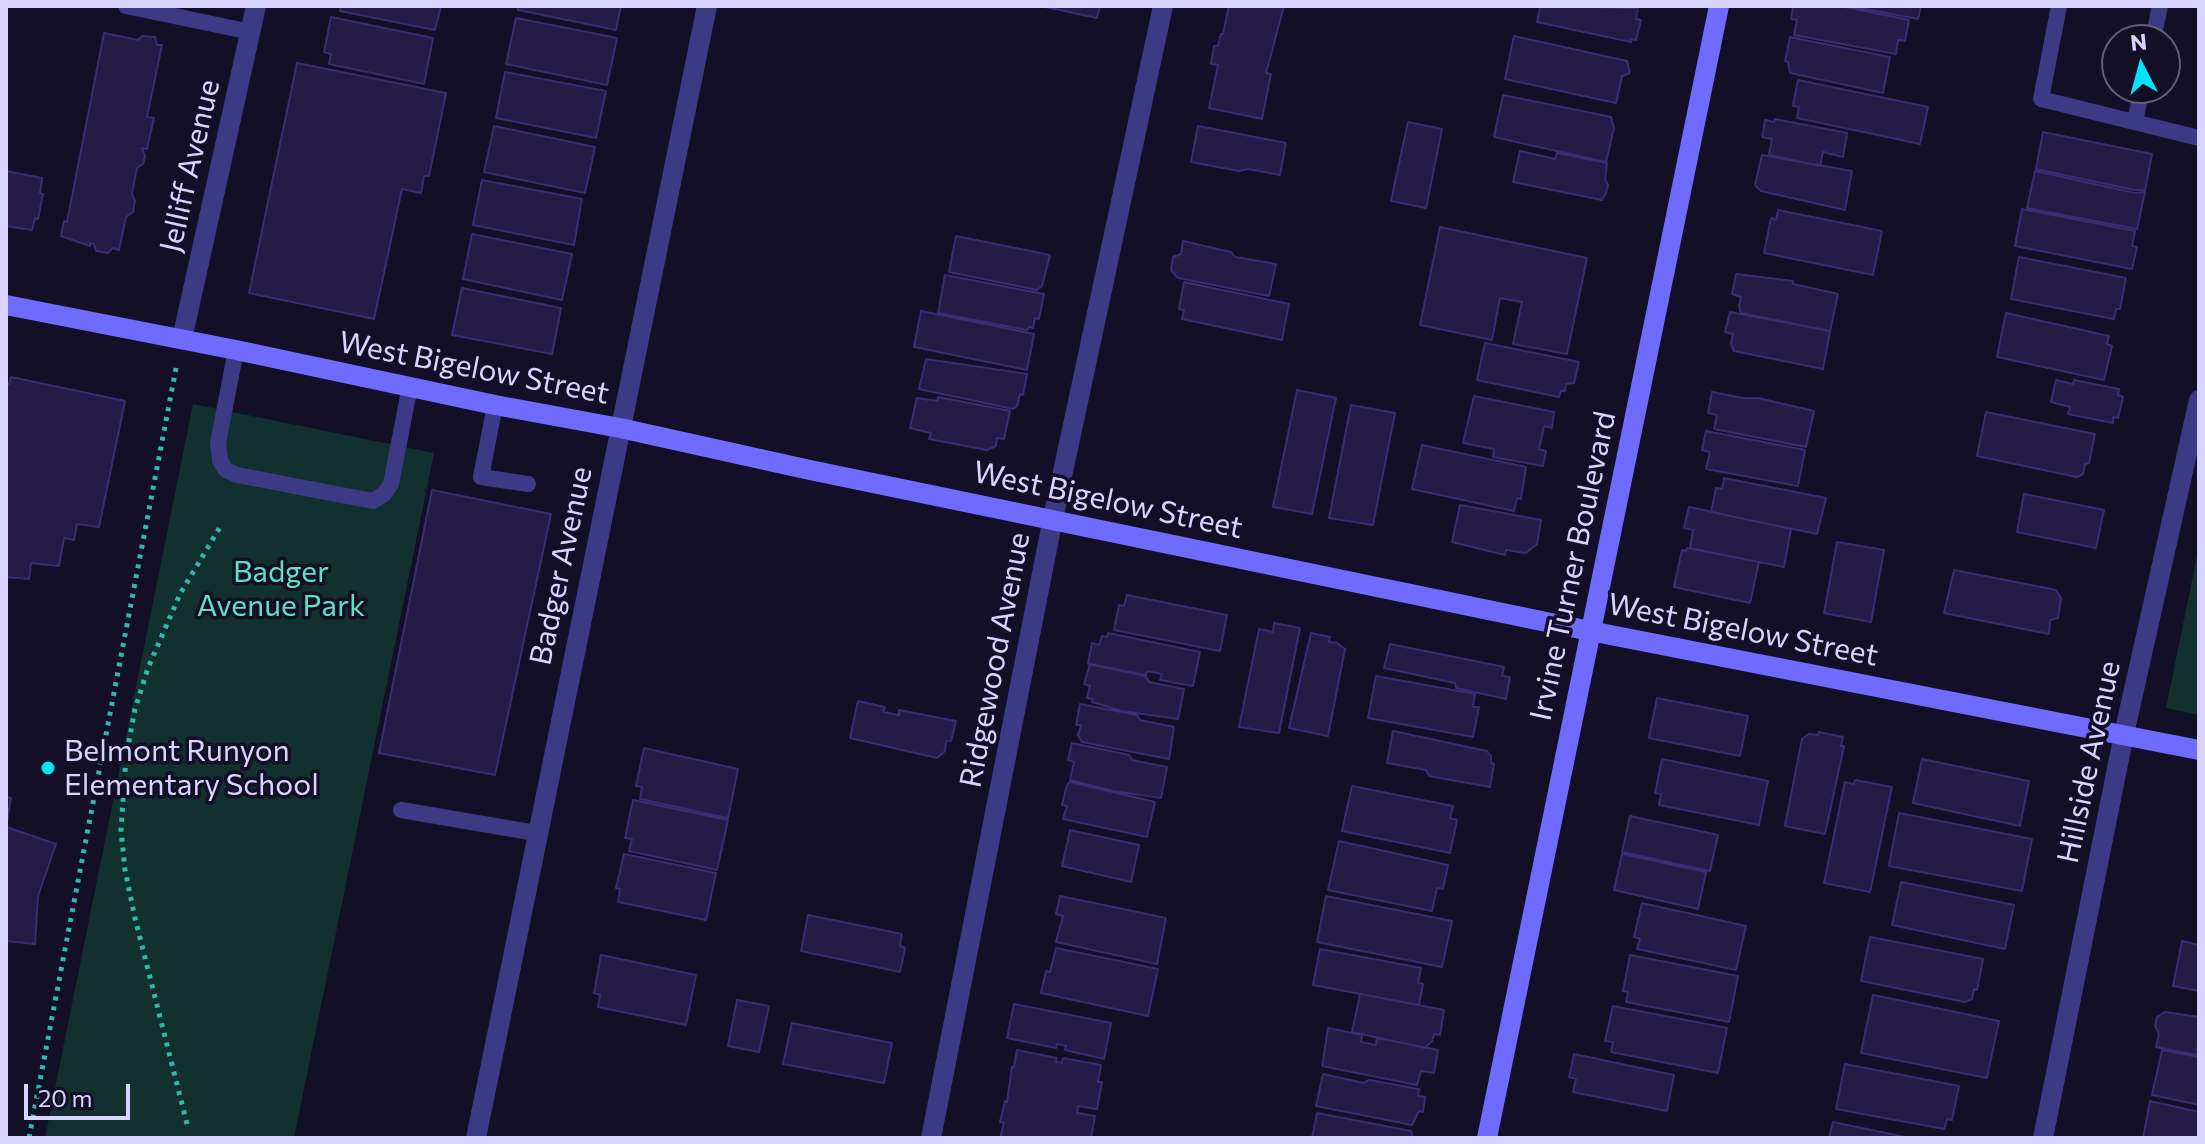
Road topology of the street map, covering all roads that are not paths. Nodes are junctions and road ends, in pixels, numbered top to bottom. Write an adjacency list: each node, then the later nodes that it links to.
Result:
1 (126, 6): 7 (lane)
2 (256, 6): 7 (street, Jelliff Avenue)
3 (707, 6): 17 (street, Badger Avenue)
4 (1163, 6): 19 (street, Ridgewood Avenue)
5 (1719, 6): 20 (street, Irvine Turner Boulevard)
6 (2059, 6): 9 (lane)
7 (251, 32): 12 (street, Jelliff Avenue)
8 (2139, 104): 9 (lane)
9 (2135, 122): 10 (lane)
10 (2199, 138)
11 (6, 305): 12 (street, West Bigelow Street)
12 (182, 339): 13 (street, West Bigelow Street)
13 (236, 350): 14 (street, West Bigelow Street); 14 (lane)
14 (410, 386): 16 (street, West Bigelow Street)
15 (2199, 400): 21 (street, Hillside Avenue)
16 (495, 405): 17 (street, West Bigelow Street); 18 (lane)
17 (620, 428): 19 (street, West Bigelow Street); 24 (street, Badger Avenue)
18 (528, 484)
19 (1053, 518): 20 (street, West Bigelow Street); 26 (street, Ridgewood Avenue)
20 (1590, 631): 21 (street, West Bigelow Street); 27 (street, Irvine Turner Boulevard)
21 (2124, 734): 22 (street, West Bigelow Street); 28 (street, Hillside Avenue)
22 (2199, 750)
23 (401, 810): 24 (lane)
24 (536, 833): 25 (street, Badger Avenue)
25 (476, 1138)
26 (931, 1138)
27 (1487, 1138)
28 (2043, 1138)

